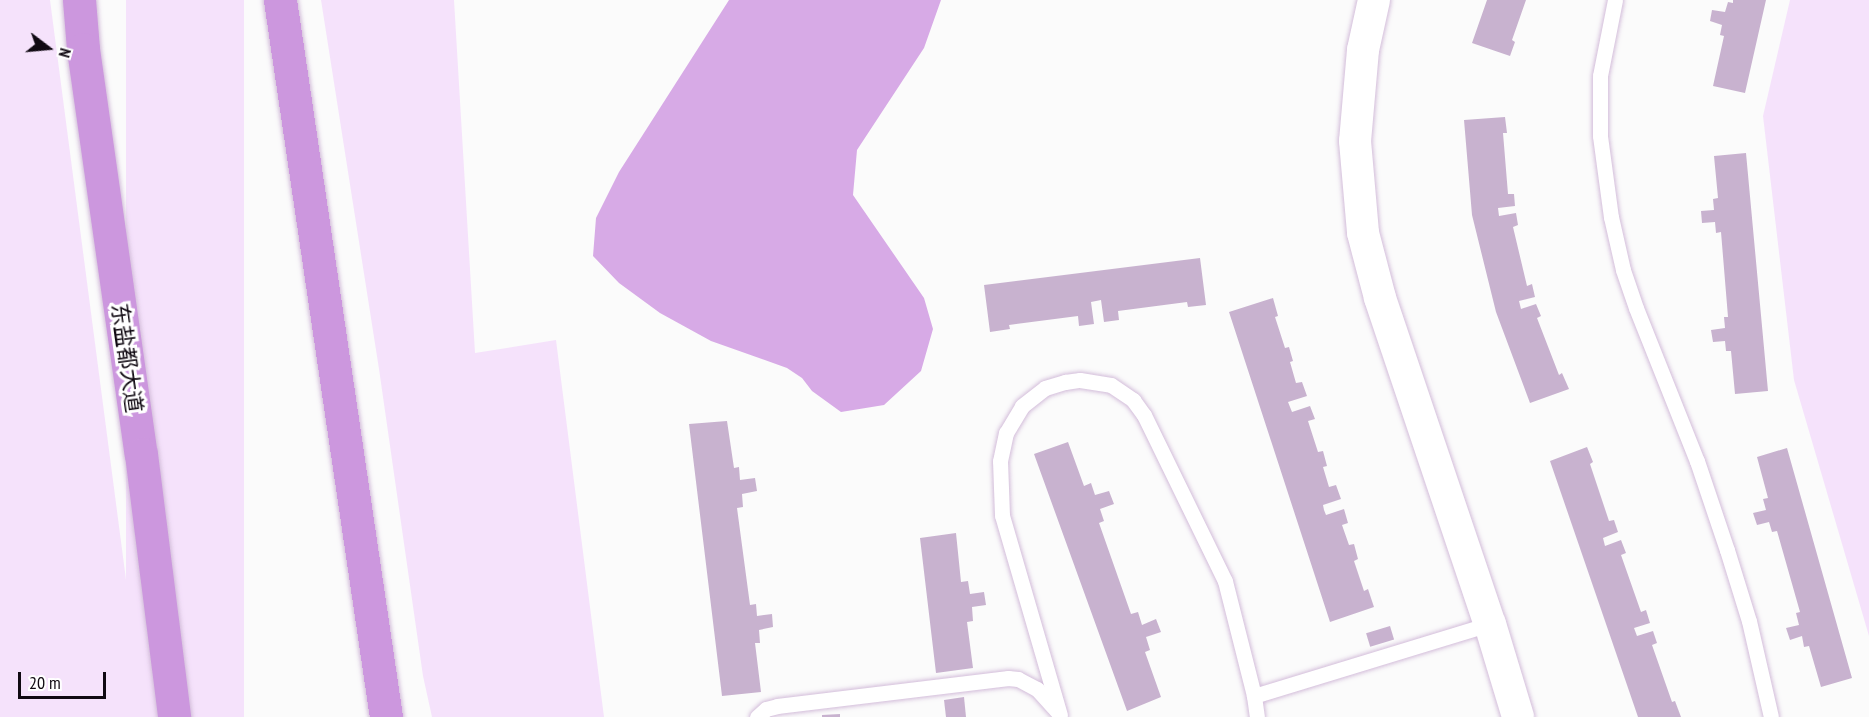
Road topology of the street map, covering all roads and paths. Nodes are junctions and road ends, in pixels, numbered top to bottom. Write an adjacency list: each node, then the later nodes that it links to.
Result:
1 (79, 0): 8 (highway, 东盐都大道)
2 (280, 0): 9 (highway)
3 (1374, 0): 5 (street)
4 (1615, 0): 13 (lane)
5 (1490, 624): 6 (lane); 12 (street)
6 (1254, 696): 7 (lane); 11 (lane)
7 (1060, 716): 10 (lane)
8 (174, 717)
9 (386, 717)
10 (757, 717)
11 (1257, 717)
12 (1518, 717)
13 (1771, 717)

